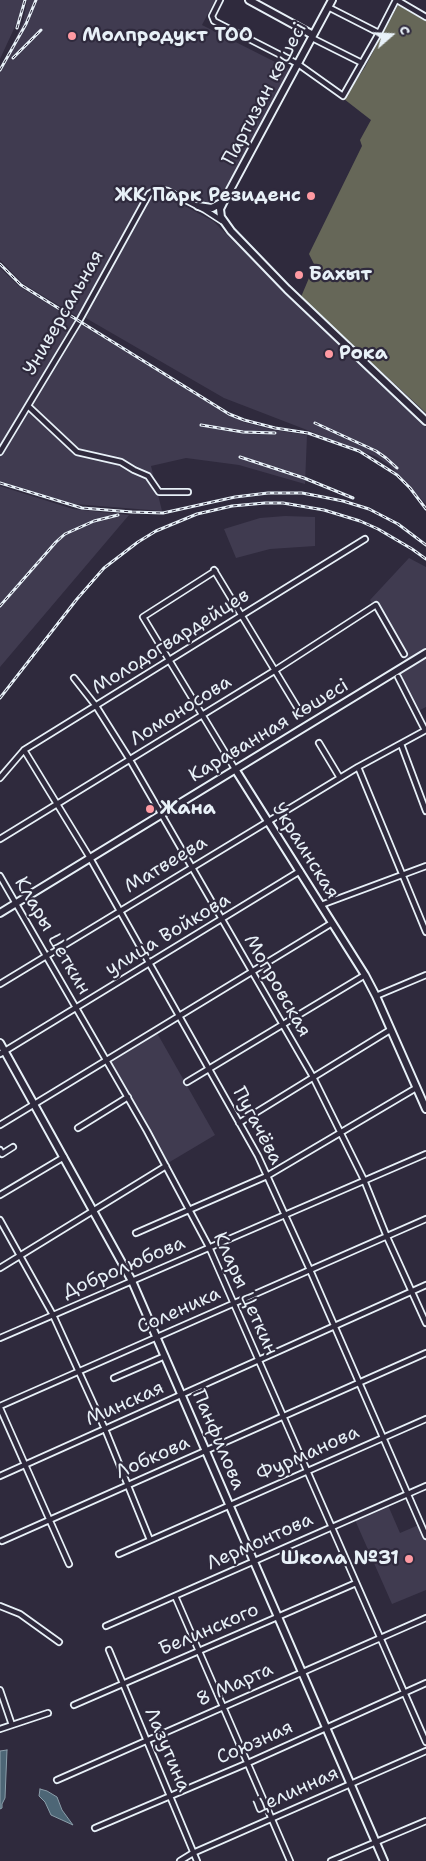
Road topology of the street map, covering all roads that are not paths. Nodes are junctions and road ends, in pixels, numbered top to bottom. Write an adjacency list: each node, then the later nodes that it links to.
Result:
1 (220, 0): 10 (street)
2 (249, 0): 8 (street)
3 (332, 0): 5 (street, Партизан көшесі)
4 (396, 0): 6 (street); 7 (street)
5 (328, 7): 7 (street); 8 (street, Партизан көшесі)
6 (426, 17)
7 (379, 33): 9 (street)
8 (312, 36): 9 (street); 10 (street, Партизан көшесі)
9 (362, 63): 10 (street)
10 (298, 64): 11 (street, Партизан көшесі)
11 (224, 201): 12 (street); 13 (street)
12 (198, 206): 13 (street); 14 (street, Универсальная)
13 (228, 228): 15 (street)
14 (28, 406): 16 (street, Универсальная); 17 (street)
15 (426, 421)
16 (0, 452)
17 (188, 492)
18 (364, 539): 19 (street, Молодогвардейцев)
19 (242, 616): 22 (street, Молодогвардейцев); 22 (street, Украинская); 23 (street)
20 (426, 653): 35 (street, Караванная көшесі)
21 (404, 654): 23 (street, Ломоносова)
22 (169, 660): 26 (street, Молодогвардейцев); 28 (street, Украинская)
23 (274, 671): 27 (street); 28 (street, Ломоносова)
24 (398, 677): 29 (street)
25 (74, 678): 26 (street, Мопровская)
26 (96, 706): 32 (street, Молодогвардейцев); 33 (street, Мопровская)
27 (300, 712)
28 (202, 716): 33 (street, Ломоносова); 35 (street, Украинская)
29 (426, 730): 31 (street, Матвеева)
30 (319, 743): 37 (street)
31 (401, 744): 34 (street, Матвеева); 39 (street)
32 (24, 750): 36 (street, Молодогвардейцев); 38 (street, Пугачёва)
33 (130, 760): 38 (street, Ломоносова); 40 (street, Мопровская)
34 (358, 767): 37 (street, Матвеева); 47 (street)
35 (235, 769): 40 (street, Караванная көшесі); 41 (street, Украинская)
36 (0, 778)
37 (340, 778): 41 (street, Матвеева)
38 (57, 805): 42 (street, Ломоносова); 43 (street, Пугачёва)
39 (426, 811)
40 (162, 814): 43 (street, Караванная көшесі); 45 (street, Мопровская)
41 (269, 822): 45 (street, Матвеева); 46 (street, Украинская)
42 (0, 839)
43 (90, 858): 49 (street, Караванная көшесі); 51 (street, Пугачёва)
44 (426, 866): 47 (street)
45 (192, 867): 51 (street, Матвеева); 53 (street, Мопровская)
46 (300, 872): 50 (street, Украинская); 53 (street, улица Войкова)
47 (402, 874): 50 (street); 55 (street)
48 (0, 876): 49 (street, Клары Цеткин)
49 (16, 903): 52 (street, Караванная көшесі); 56 (street, Клары Цеткин)
50 (321, 905): 54 (street, Украинская)
51 (120, 911): 56 (street, Матвеева); 57 (street, Пугачёва)
52 (0, 913)
53 (222, 920): 57 (street, улица Войкова); 58 (street, Мопровская)
54 (332, 923): 58 (street); 59 (street, Украинская)
55 (426, 932)
56 (47, 955): 61 (street, Матвеева); 63 (street, Клары Цеткин)
57 (150, 964): 63 (street, улица Войкова); 64 (street, Пугачёва)
58 (252, 972): 64 (street); 65 (street, Мопровская)
59 (365, 975): 62 (street, Украинская); 65 (street)
60 (426, 975): 62 (street)
61 (0, 984)
62 (376, 996): 66 (street, Украинская)
63 (77, 1008): 68 (street, улица Войкова); 69 (street, Клары Цеткин)
64 (179, 1017): 69 (street); 70 (street, Пугачёва)
65 (282, 1025): 70 (street); 71 (street, Мопровская)
66 (390, 1030): 71 (street); 73 (street, Украинская)
67 (0, 1042): 68 (street, Панфилова)
68 (2, 1052): 76 (street, Панфилова)
69 (107, 1060): 75 (street, Клары Цеткин); 76 (street)
70 (209, 1069): 72 (street); 78 (street, Пугачёва)
71 (313, 1077): 78 (street); 81 (street, Мопровская)
72 (187, 1082)
73 (416, 1088): 74 (street, Украинская); 81 (street)
74 (423, 1093): 77 (street, Украинская)
75 (128, 1097): 80 (street); 86 (street, Клары Цеткин)
76 (35, 1104): 79 (street); 85 (street, Панфилова)
77 (426, 1109)
78 (239, 1123): 87 (street, Пугачёва)
79 (0, 1125)
80 (78, 1128)
81 (342, 1132): 87 (street); 88 (street, Мопровская)
82 (13, 1147): 83 (street)
83 (1, 1153)
84 (426, 1154): 88 (street, Добролюбова)
85 (64, 1156): 89 (street); 90 (street, Панфилова)
86 (166, 1166): 90 (street); 91 (street, Клары Цеткин)
87 (266, 1176): 91 (street); 92 (street, Пугачёва)
88 (364, 1180): 92 (street, Добролюбова); 96 (street, Мопровская)
89 (0, 1195)
90 (94, 1210): 98 (street); 101 (street, Панфилова)
91 (190, 1210): 95 (street); 97 (street, Клары Цеткин)
92 (284, 1214): 97 (street, Добролюбова); 100 (street, Пугачёва)
93 (0, 1220): 98 (street)
94 (426, 1220): 96 (street, Соленика)
95 (136, 1233)
96 (387, 1237): 100 (street, Соленика); 103 (street, Мопровская)
97 (209, 1248): 101 (street, Добролюбова); 104 (street, Клары Цеткин)
98 (20, 1255): 99 (street); 105 (street)
99 (0, 1268)
100 (310, 1270): 104 (street, Соленика); 107 (street, Пугачёва)
101 (132, 1281): 105 (street, Добролюбова); 108 (street, Панфилова)
102 (426, 1285): 103 (street, Минская)
103 (412, 1292): 106 (street, Мопровская); 107 (street, Минская)
104 (233, 1304): 108 (street, Соленика); 112 (street, Клары Цеткин)
105 (53, 1315): 109 (street, Добролюбова); 113 (street)
106 (426, 1323)
107 (334, 1326): 112 (street, Минская); 115 (street, Пугачёва)
108 (156, 1337): 111 (street, Панфилова); 113 (street, Соленика)
109 (0, 1338)
110 (426, 1353): 115 (street, Лобкова)
111 (165, 1356): 114 (street); 116 (street, Панфилова)
112 (258, 1360): 116 (street, Минская); 118 (street, Клары Цеткин)
113 (78, 1371): 117 (street, Соленика); 120 (street)
114 (114, 1378)
115 (359, 1383): 118 (street, Лобкова); 121 (street, Пугачёва)
116 (182, 1395): 120 (street, Минская); 122 (street, Панфилова)
117 (0, 1407): 123 (street)
118 (283, 1416): 122 (street, Лобкова); 124 (street, Клары Цеткин)
119 (426, 1419): 121 (street, Фурманова)
120 (105, 1429): 123 (street, Минская); 126 (street)
121 (382, 1438): 124 (street, Фурманова); 128 (street, Пугачёва)
122 (206, 1451): 126 (street, Лобкова); 129 (street, Панфилова)
123 (25, 1465): 125 (street, Минская); 130 (street)
124 (307, 1471): 129 (street, Фурманова); 131 (street, Клары Цеткин)
125 (0, 1476)
126 (128, 1485): 130 (street, Лобкова); 133 (street)
127 (426, 1486): 128 (street, Лермонтова)
128 (407, 1494): 131 (street, Лермонтова); 132 (street, Пугачёва)
129 (230, 1505): 133 (street, Фурманова); 136 (street, Панфилова)
130 (50, 1520): 134 (street, Лобкова); 137 (street)
131 (332, 1527): 136 (street, Лермонтова); 138 (street, Клары Цеткин)
132 (426, 1536)
133 (150, 1540): 135 (street, Фурманова)
134 (2, 1541)
135 (119, 1554)
136 (254, 1561): 139 (street, Лермонтова); 141 (street, Панфилова)
137 (69, 1564)
138 (356, 1583): 141 (street, Белинского); 144 (street, Клары Цеткин)
139 (175, 1596): 143 (street, Лермонтова); 147 (street)
140 (0, 1606): 145 (street)
141 (278, 1616): 147 (street, Белинского); 148 (street, Панфилова)
142 (426, 1618): 144 (street, 8 Марта)
143 (106, 1626)
144 (380, 1638): 148 (street, 8 Марта); 152 (street, Клары Цеткин)
145 (58, 1642)
146 (109, 1650): 150 (street, Лазутина)
147 (199, 1651): 150 (street, Белинского); 154 (street)
148 (302, 1672): 154 (street, 8 Марта); 157 (street, Панфилова)
149 (426, 1683): 152 (street, Союзная)
150 (123, 1684): 153 (street, Белинского); 159 (street, Лазутина)
151 (0, 1690): 156 (street)
152 (404, 1693): 157 (street, Союзная); 160 (street, Клары Цеткин)
153 (74, 1705)
154 (223, 1707): 159 (street, 8 Марта); 162 (street)
155 (48, 1713): 156 (street)
156 (12, 1725): 158 (street)
157 (326, 1727): 162 (street, Союзная); 164 (street, Панфилова)
158 (0, 1730)
159 (147, 1740): 163 (street, 8 Марта); 165 (street, Лазутина)
160 (426, 1742)
161 (426, 1751): 164 (street, Целинная)
162 (248, 1763): 165 (street, Союзная); 166 (street)
163 (57, 1780)
164 (351, 1784): 166 (street, Целинная); 169 (street, Панфилова)
165 (170, 1796): 168 (street, Союзная); 170 (street, Лазутина)
166 (272, 1818): 170 (street, Целинная); 173 (street)
167 (426, 1821): 169 (street)
168 (95, 1828)
169 (377, 1843): 174 (street); 175 (street, Панфилова)
170 (194, 1853): 171 (street, Целинная); 172 (street, Лазутина)
171 (180, 1861)
172 (197, 1861)
173 (290, 1861)
174 (331, 1861)
175 (384, 1861)

